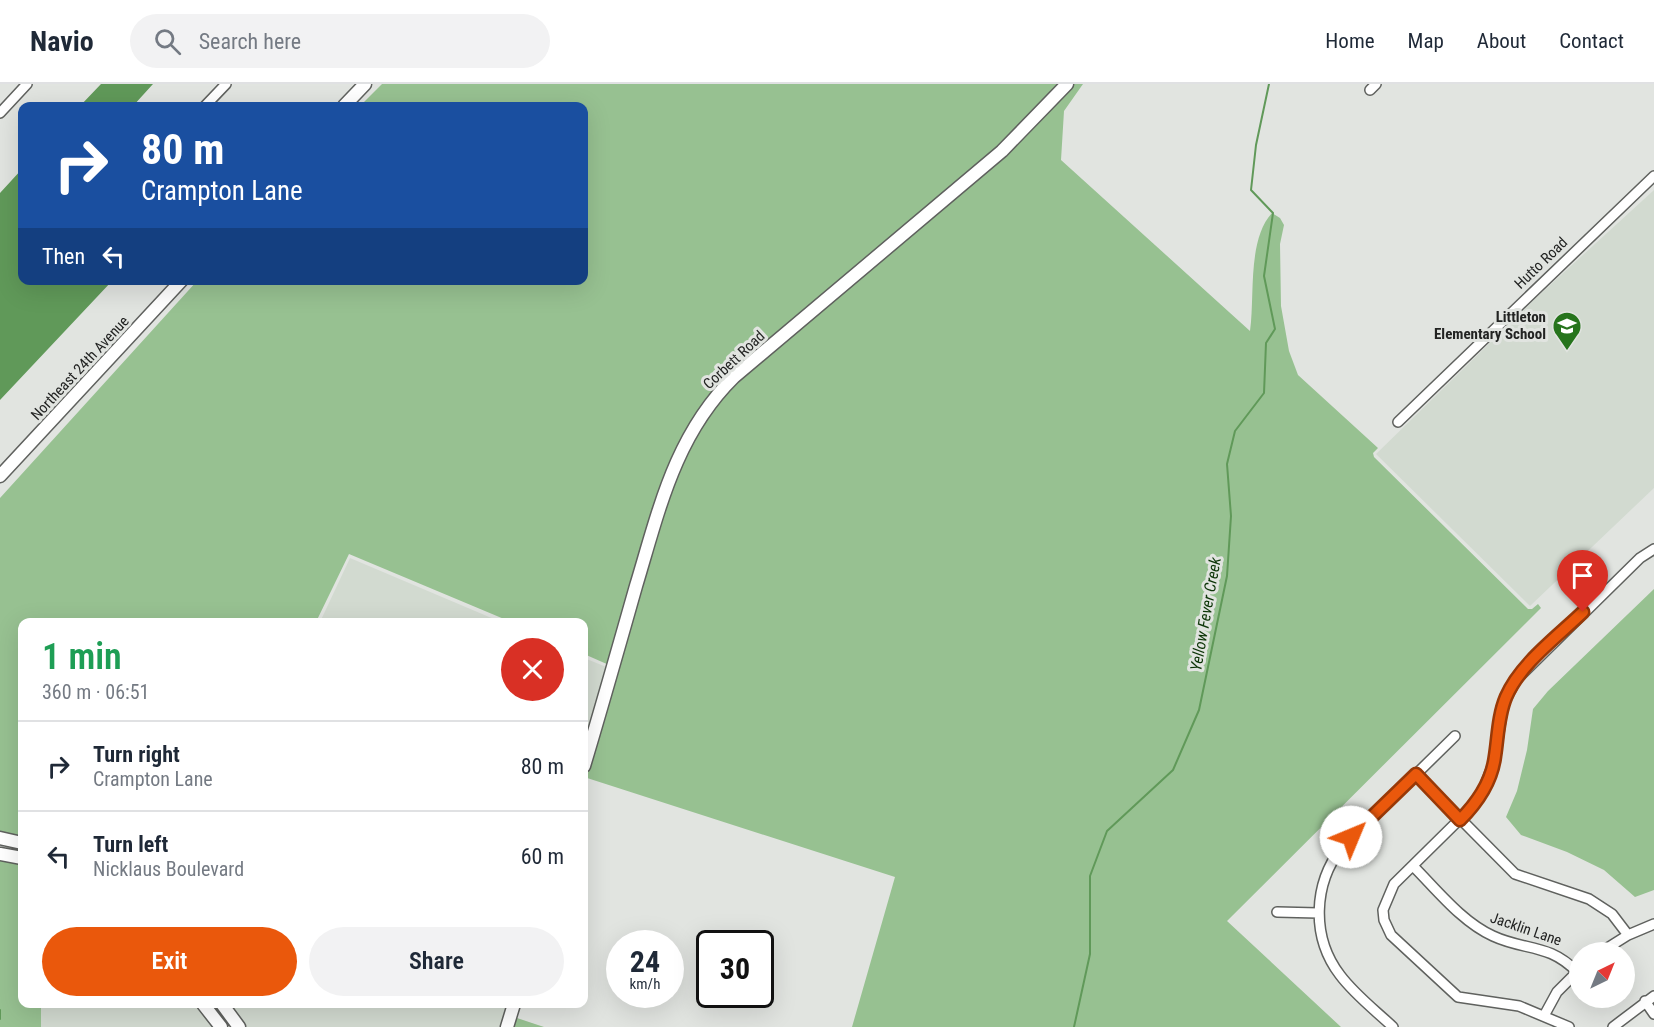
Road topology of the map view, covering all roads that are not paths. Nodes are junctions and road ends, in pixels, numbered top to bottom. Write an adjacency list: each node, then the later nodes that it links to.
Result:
1 (27, 84): 7 (street)
2 (226, 84): 5 (street)
3 (365, 84): 6 (street)
4 (1067, 84): 14 (street, Corbett Road)
5 (209, 102)
6 (348, 102)
7 (0, 113)
8 (1654, 176): 10 (street, Hutto Road)
9 (177, 285): 11 (street, Northeast 24th Avenue)
10 (1398, 422)
11 (0, 476)
12 (1654, 549): 16 (street)
13 (1455, 736): 15 (street)
14 (588, 752)
15 (1416, 774): 16 (street); 23 (street)
16 (1460, 820): 21 (street); 25 (street)
17 (0, 838): 18 (street)
18 (18, 842)
19 (0, 854): 20 (street)
20 (18, 857)
21 (1413, 866): 27 (street, Jacklin Lane); 34 (street)
22 (1277, 912): 23 (street)
23 (1318, 913): 39 (street)
24 (1654, 924): 25 (street)
25 (1628, 935): 26 (street)
26 (1617, 942)
27 (1569, 964)
28 (1569, 979): 34 (street)
29 (1654, 996): 30 (street)
30 (1645, 1001): 35 (street); 41 (street)
31 (206, 1008): 36 (street)
32 (225, 1008): 37 (street)
33 (513, 1008): 38 (street)
34 (1545, 1014): 40 (street)
35 (1654, 1014)
36 (221, 1027)
37 (239, 1027)
38 (507, 1027)
39 (1393, 1027)
40 (1569, 1027)
41 (1613, 1027)

